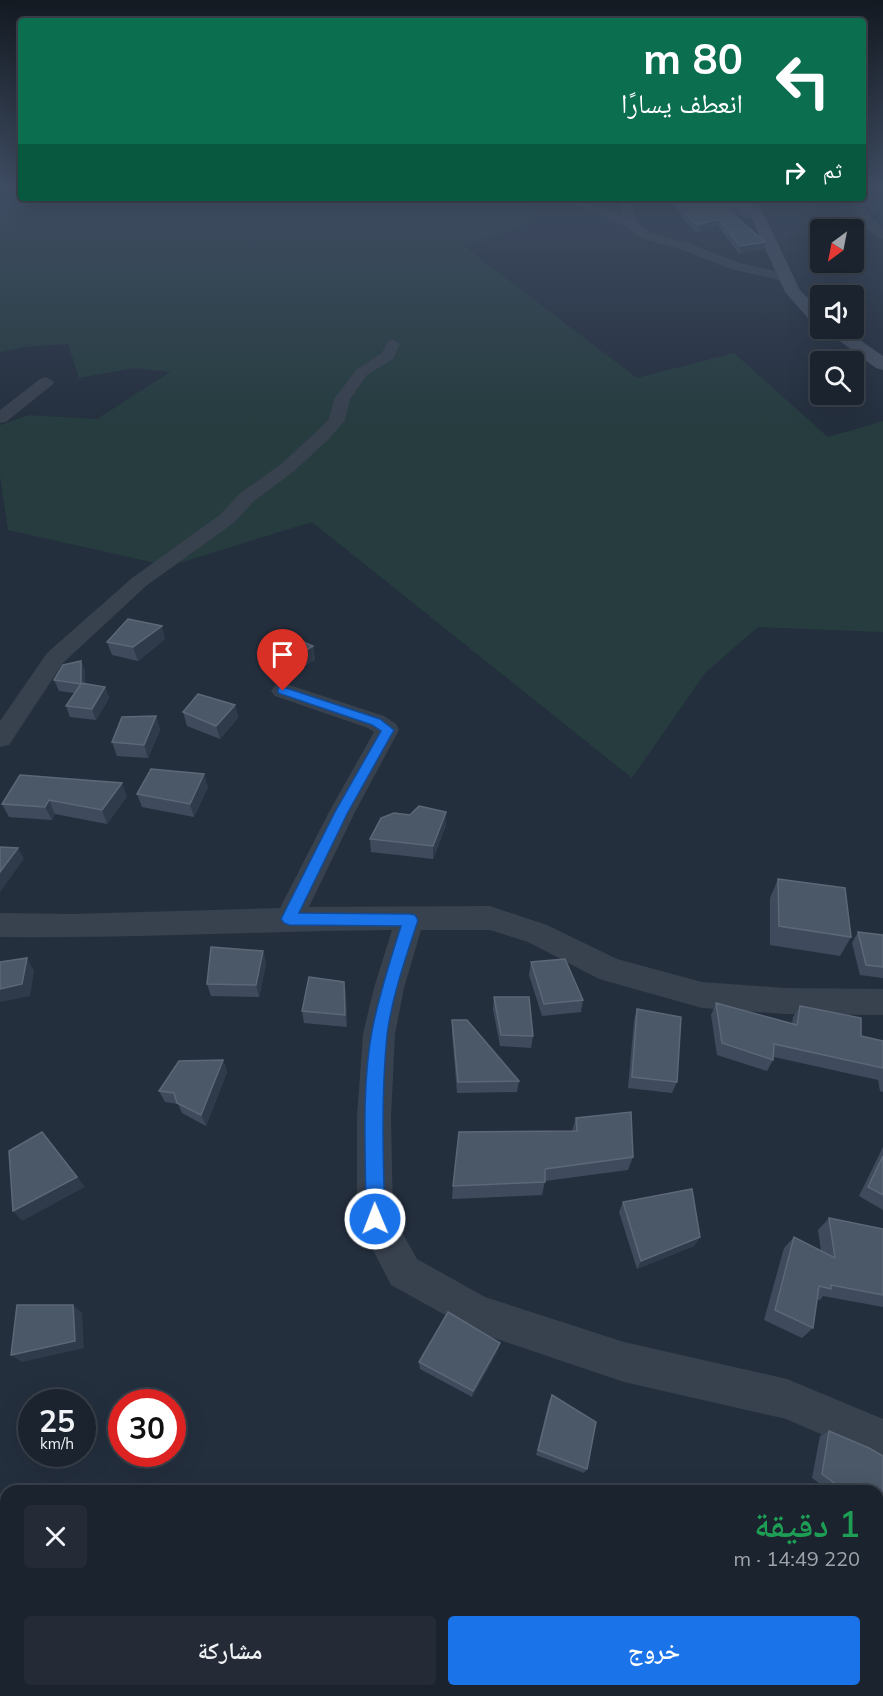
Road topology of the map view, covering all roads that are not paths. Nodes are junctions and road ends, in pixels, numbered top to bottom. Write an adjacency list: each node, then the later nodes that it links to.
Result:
1 (741, 267): 3 (street)
2 (780, 267): 3 (street)
3 (784, 277): 4 (street)
4 (810, 312)
5 (846, 339): 7 (street)
6 (393, 344): 11 (street)
7 (883, 364)
8 (46, 382): 9 (street)
9 (0, 418)
10 (283, 691): 12 (street)
11 (0, 739)
12 (289, 919): 13 (street); 14 (street)
13 (410, 920): 15 (street); 16 (street)
14 (0, 925)
15 (883, 1002)
16 (883, 1440)

